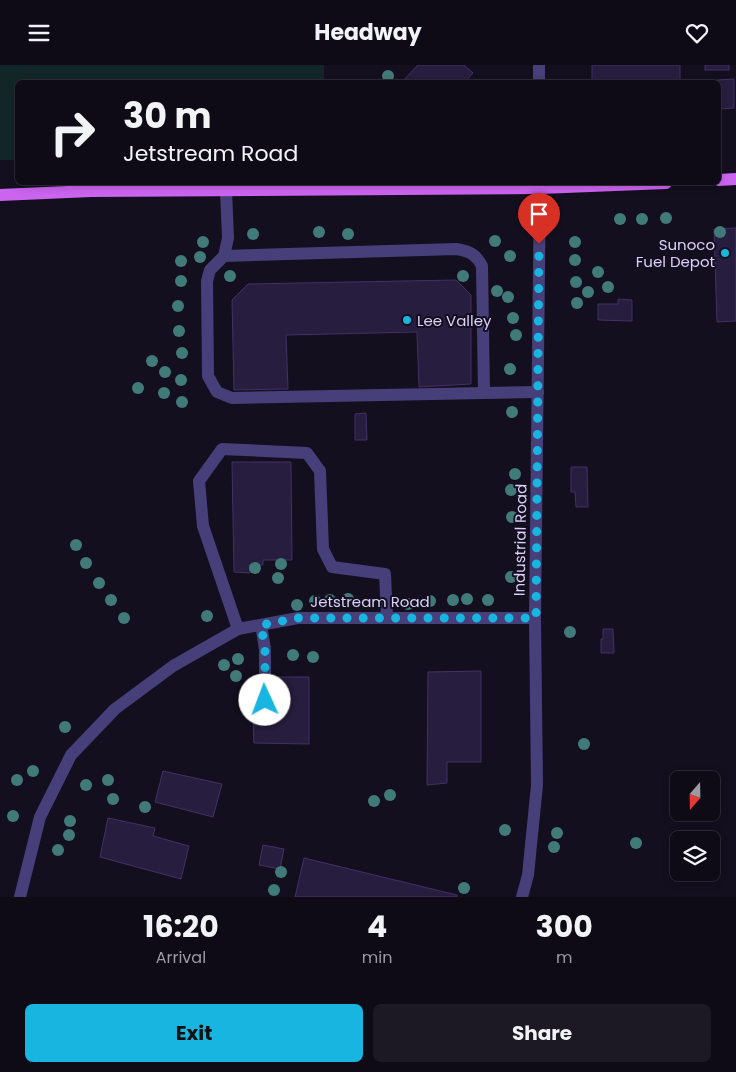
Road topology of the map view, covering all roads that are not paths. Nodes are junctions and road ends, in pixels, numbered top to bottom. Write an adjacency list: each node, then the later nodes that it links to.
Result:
1 (539, 65): 2 (street)
2 (539, 80)
3 (736, 179): 4 (main road)
4 (721, 180)
5 (540, 185): 6 (main road); 9 (street, Industrial Road)
6 (226, 191): 7 (main road); 8 (street)
7 (0, 195)
8 (224, 256): 10 (street); 10 (street)
9 (538, 392): 10 (street); 12 (street, Industrial Road)
10 (484, 393)
11 (387, 618): 12 (street, Jetstream Road); 13 (street, Jetstream Road); 14 (street)
12 (536, 618): 17 (street, Industrial Road)
13 (261, 625): 14 (street, Jetstream Road); 15 (street)
14 (238, 629): 16 (street, Jetstream Road)
15 (265, 700)
16 (20, 897)
17 (522, 897)

